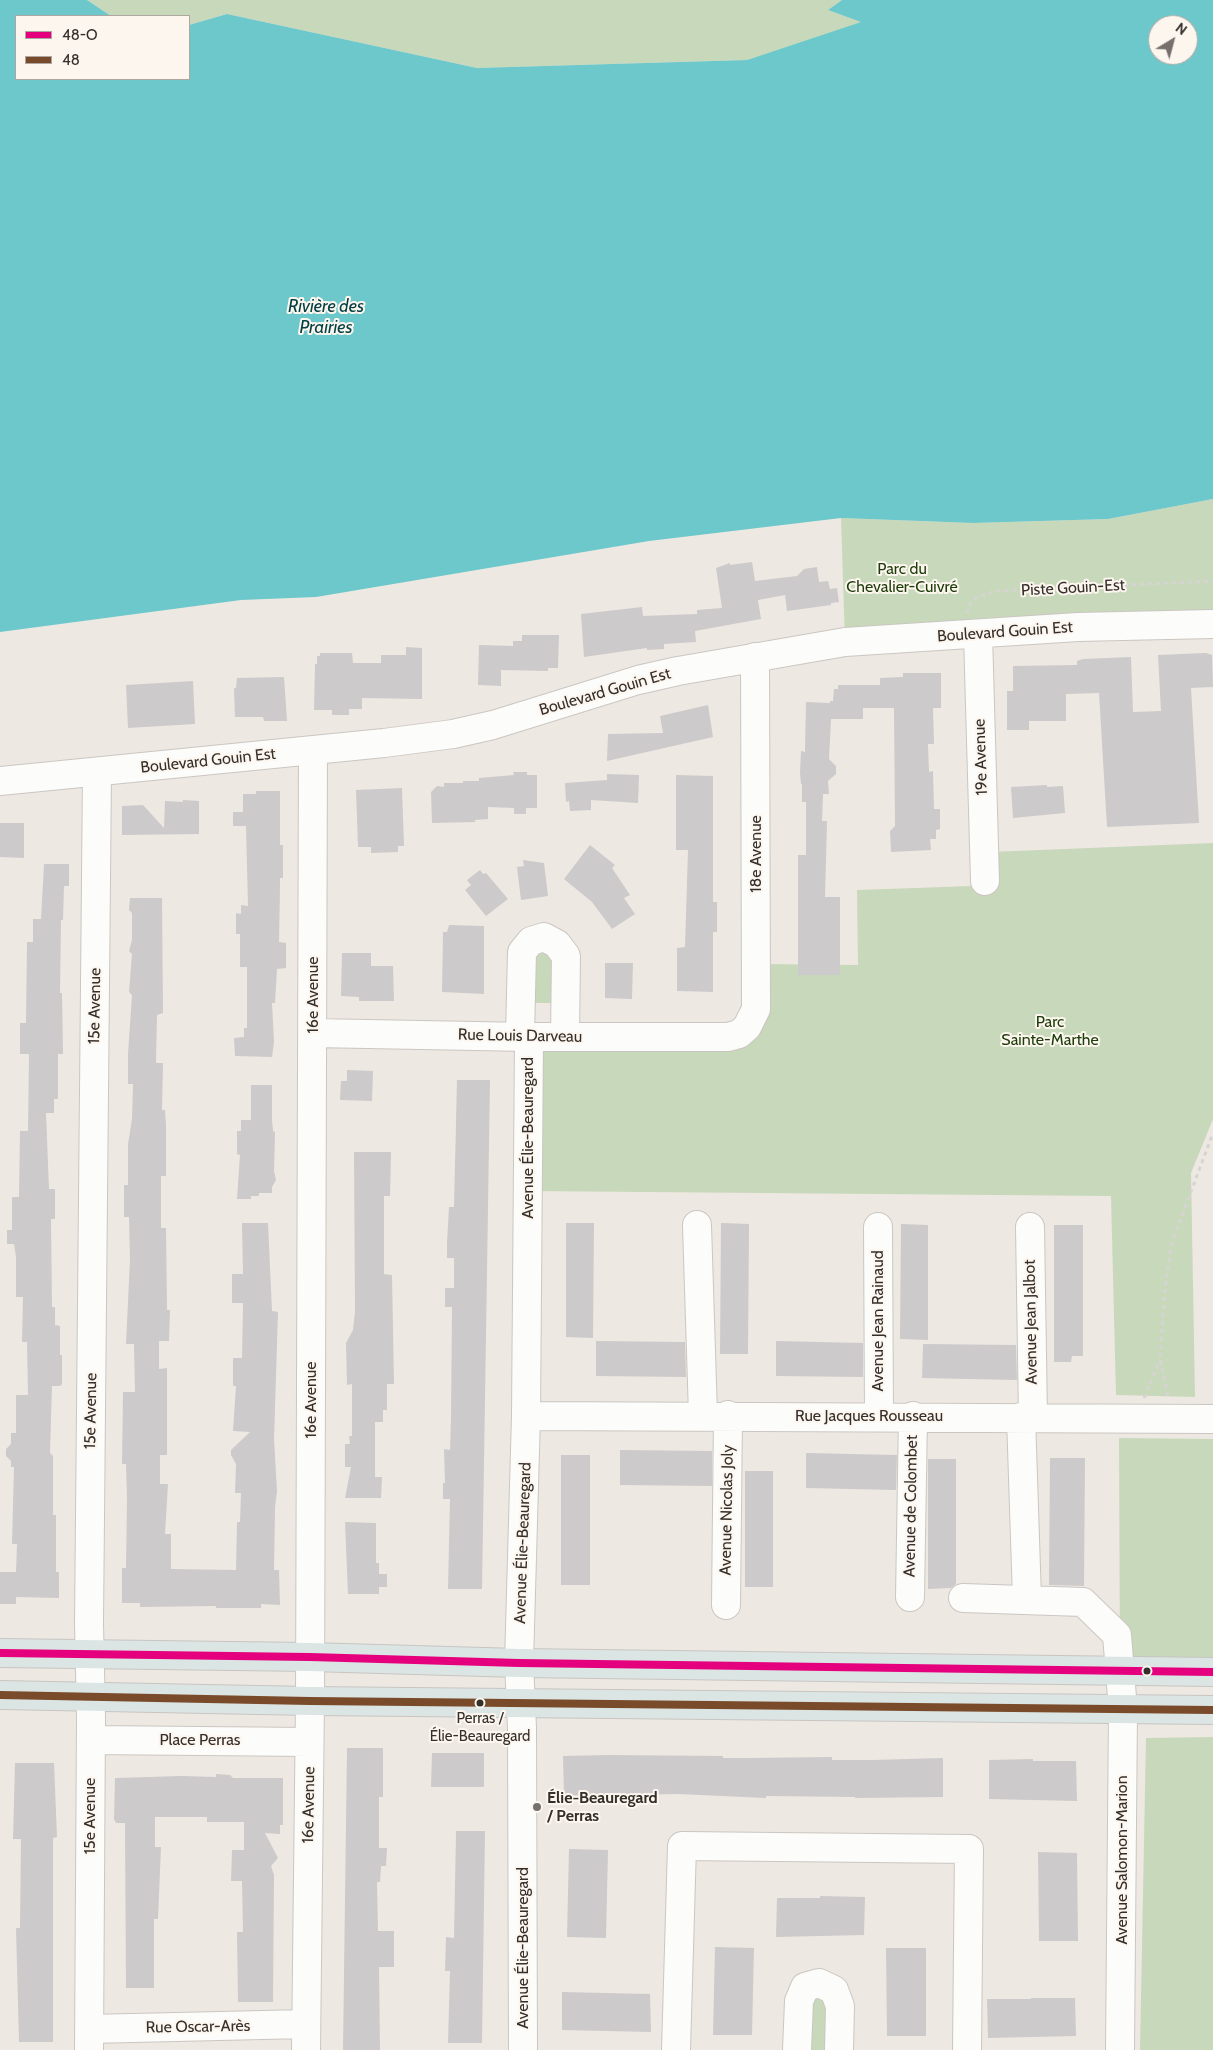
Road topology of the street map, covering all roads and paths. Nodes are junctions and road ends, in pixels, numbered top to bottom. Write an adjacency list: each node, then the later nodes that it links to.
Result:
1 (1213, 581): 3 (path, Piste Gouin-Est)
2 (1213, 624): 3 (street, Boulevard Gouin Est)
3 (969, 634): 4 (street, Boulevard Gouin Est); 8 (street, 19e Avenue)
4 (755, 657): 5 (street, Boulevard Gouin Est); 12 (street, 18e Avenue)
5 (313, 751): 6 (street, Boulevard Gouin Est); 9 (street, 16e Avenue)
6 (97, 772): 7 (street, Boulevard Gouin Est); 31 (street, 15e Avenue)
7 (0, 781)
8 (985, 881)
9 (313, 1033): 10 (street, Rue Louis Darveau); 32 (street, 16e Avenue)
10 (524, 1036): 11 (street, Rue Louis Darveau); 11 (street, Avenue Élie-Beauregard); 19 (street, Avenue Élie-Beauregard)
11 (565, 1036): 12 (street, Rue Louis Darveau)
12 (728, 1037)
13 (1213, 1133): 17 (path)
14 (696, 1225): 18 (street, Avenue Nicolas Joly)
15 (878, 1227): 20 (street, Avenue Jean Rainaud)
16 (1030, 1227): 22 (street, Avenue Jean Jalbot)
17 (1160, 1360): 23 (path); 24 (path)
18 (715, 1415): 19 (street, Rue Jacques Rousseau); 20 (street, Rue Jacques Rousseau); 29 (street, Avenue Nicolas Joly)
19 (526, 1416): 33 (street, Avenue Élie-Beauregard)
20 (879, 1416): 21 (street, Rue Jacques Rousseau)
21 (913, 1416): 22 (street, Rue Jacques Rousseau); 26 (street, Avenue de Colombet)
22 (1027, 1418): 23 (street, Rue Jacques Rousseau); 28 (street, Avenue Jean Jalbot)
23 (1135, 1418): 24 (street, Rue Jacques Rousseau)
24 (1172, 1419): 25 (street, Rue Jacques Rousseau)
25 (1213, 1419)
26 (910, 1597)
27 (963, 1598): 28 (street, Avenue Salomon-Marion)
28 (1027, 1599): 34 (street, Avenue Salomon-Marion)
29 (726, 1606)
30 (0, 1653): 31 (main road)
31 (90, 1654): 32 (main road); 37 (street, 15e Avenue)
32 (310, 1656): 33 (main road); 38 (street, 16e Avenue)
33 (519, 1663): 34 (main road); 39 (street, Avenue Élie-Beauregard)
34 (1120, 1671): 35 (main road); 40 (street, Avenue Salomon-Marion)
35 (1213, 1672)
36 (0, 1695): 37 (main road)
37 (89, 1696): 38 (main road); 42 (street, 15e Avenue)
38 (310, 1701): 39 (main road); 43 (street, 16e Avenue)
39 (522, 1703): 40 (main road); 46 (street, Avenue Élie-Beauregard)
40 (1123, 1710): 41 (main road); 51 (street, Avenue Salomon-Marion)
41 (1213, 1710)
42 (91, 1740): 43 (street, Place Perras); 45 (street, 15e Avenue)
43 (310, 1742): 44 (street, 16e Avenue)
44 (306, 2037): 45 (street, Rue Oscar-Arès)
45 (89, 2040)
46 (523, 2050)
47 (676, 2050): 50 (street)
48 (797, 2050): 49 (street)
49 (839, 2050)
50 (967, 2050)
51 (1120, 2050)

